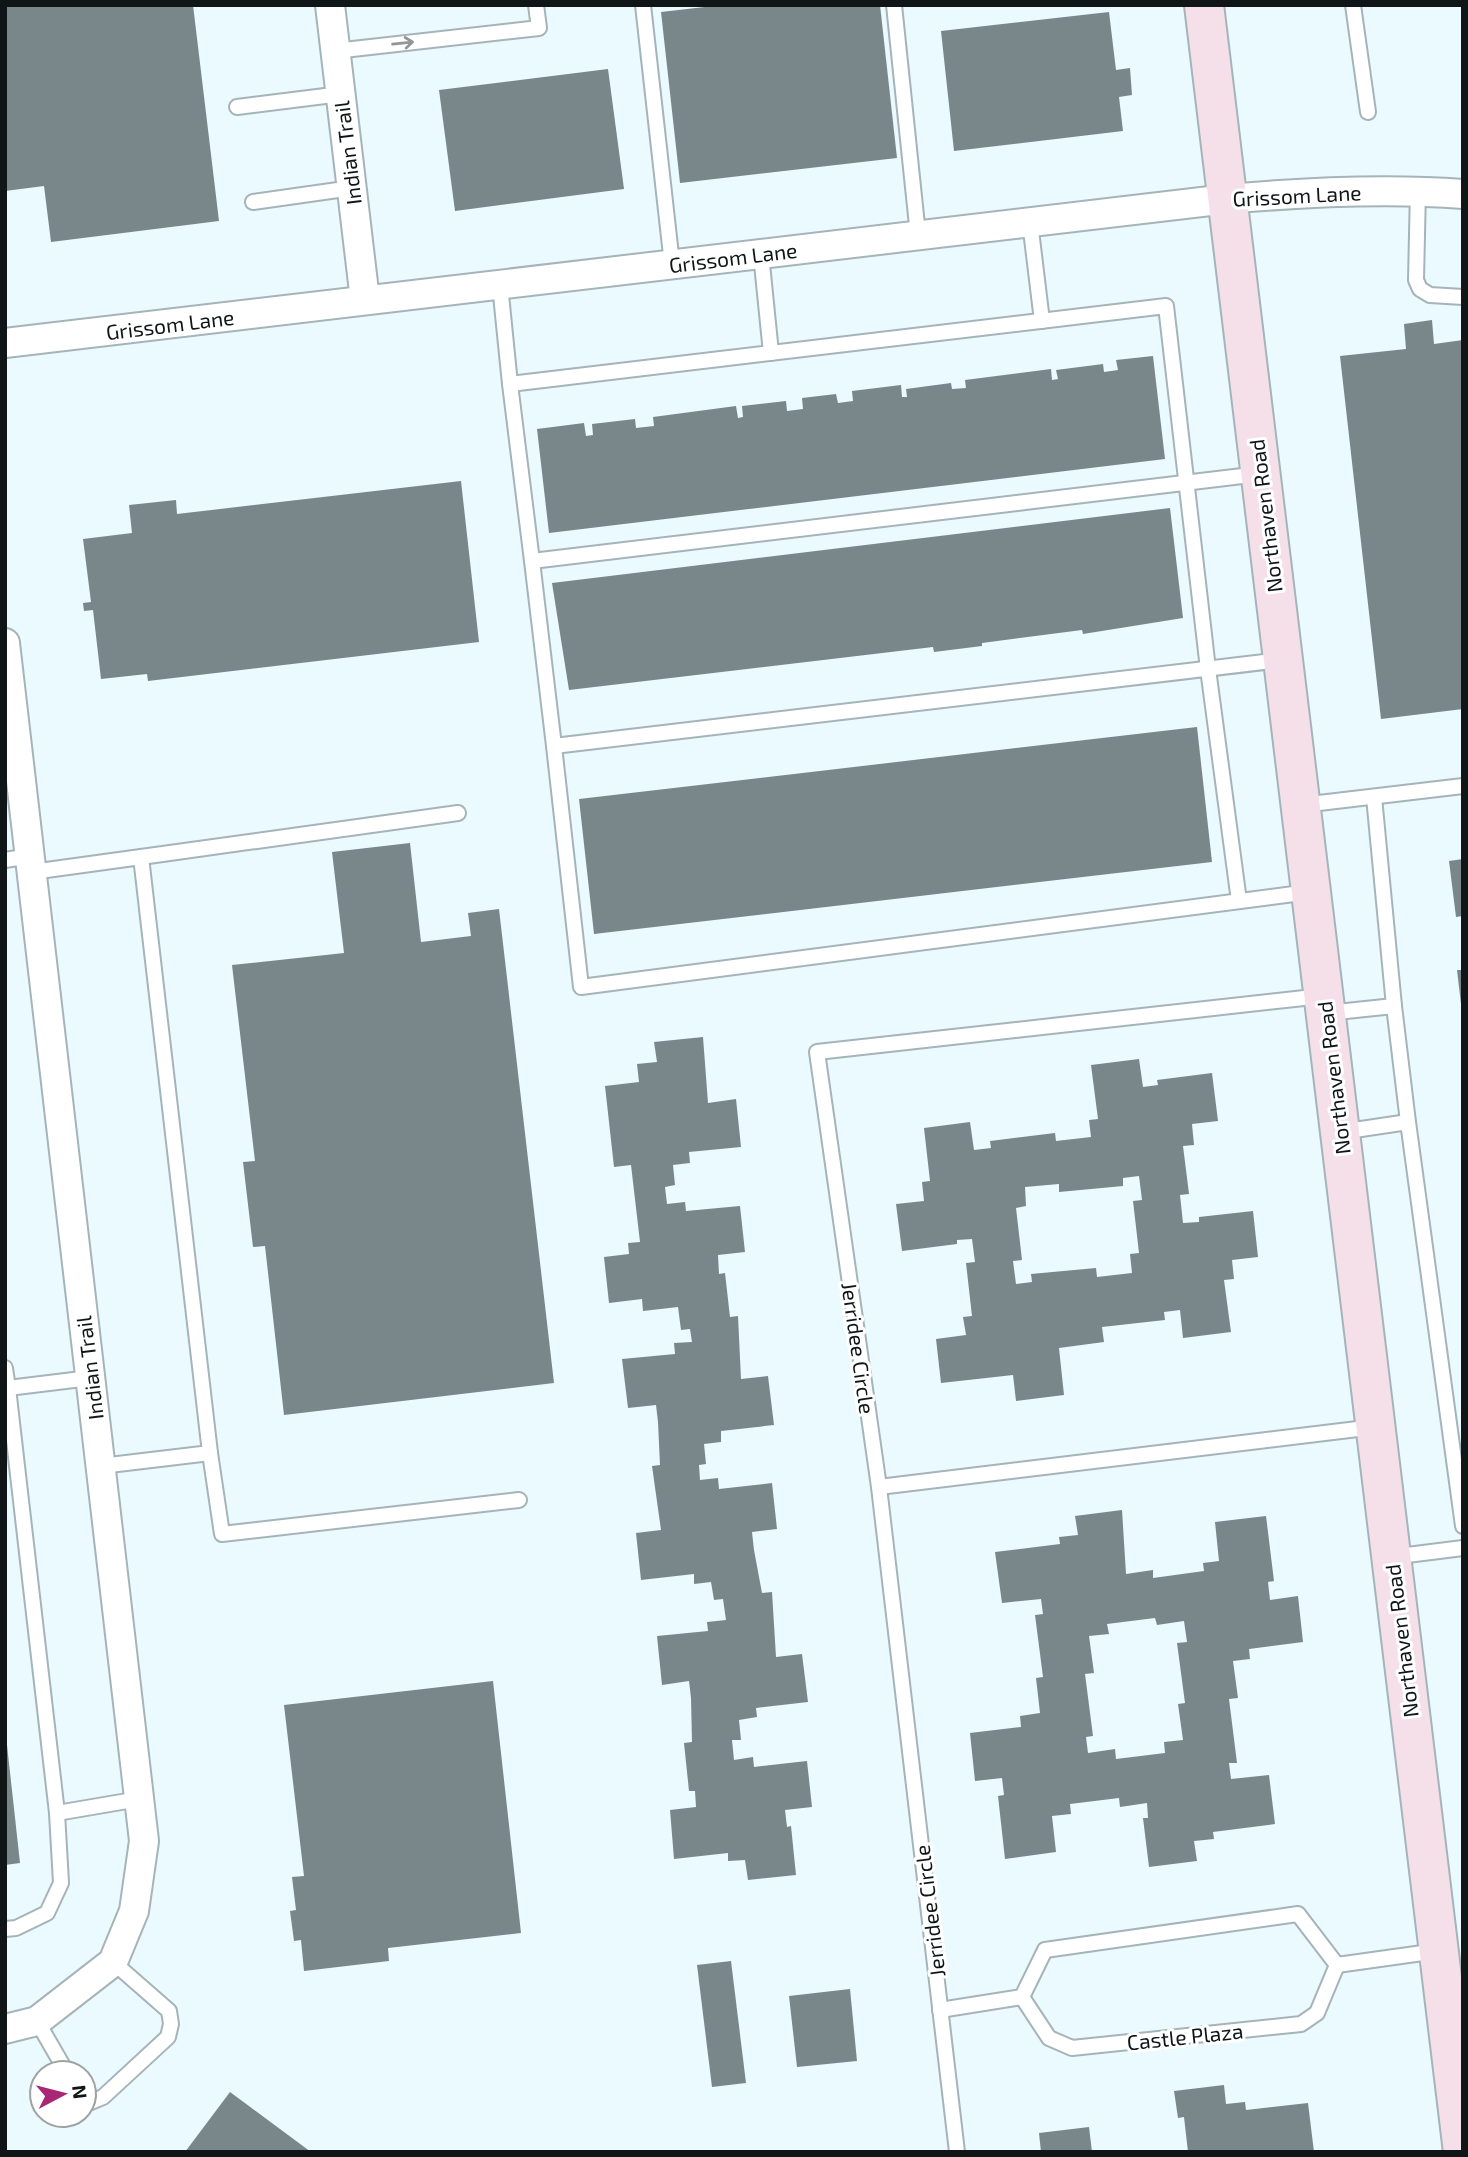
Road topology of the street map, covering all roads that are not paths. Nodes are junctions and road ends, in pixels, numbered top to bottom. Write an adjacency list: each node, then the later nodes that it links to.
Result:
1 (330, 5): 7 (street, Indian Trail)
2 (536, 5): 7 (lane, one-way to 2)
3 (643, 5): 19 (lane)
4 (894, 5): 17 (lane)
5 (1203, 5): 14 (street, Northaven Road)
6 (1353, 5): 10 (lane)
7 (335, 51): 8 (street, Indian Trail)
8 (341, 94): 9 (lane); 11 (street, Indian Trail)
9 (237, 107)
10 (1368, 112)
11 (352, 188): 15 (lane); 22 (street, Indian Trail)
12 (1418, 190): 13 (street, Grissom Lane); 14 (street, Grissom Lane); 21 (lane)
13 (1463, 194)
14 (1227, 199): 16 (street, Grissom Lane); 27 (street, Northaven Road)
15 (253, 202)
16 (1030, 222): 17 (street, Grissom Lane); 23 (lane)
17 (918, 235): 18 (street, Grissom Lane)
18 (761, 254): 19 (street, Grissom Lane); 25 (lane)
19 (672, 264): 20 (street, Grissom Lane)
20 (500, 285): 22 (street, Grissom Lane); 26 (lane)
21 (1463, 297)
22 (365, 300): 24 (street, Grissom Lane)
23 (1042, 321): 25 (lane); 28 (lane)
24 (5, 343)
25 (771, 353): 26 (lane)
26 (510, 384): 29 (lane)
27 (1261, 474): 28 (lane); 31 (street, Northaven Road)
28 (1187, 483): 29 (lane); 32 (lane)
29 (532, 561): 33 (lane)
30 (5, 643): 39 (street, Indian Trail)
31 (1283, 660): 32 (lane); 36 (street, Northaven Road)
32 (1208, 669): 33 (lane); 41 (lane)
33 (554, 746): 41 (lane)
34 (1463, 786): 35 (lane)
35 (1374, 797): 36 (lane); 43 (lane)
36 (1300, 805): 40 (street, Northaven Road)
37 (458, 813): 38 (lane)
38 (141, 858): 39 (lane); 50 (lane)
39 (22, 863): 47 (street, Indian Trail)
40 (1311, 892): 41 (lane); 42 (street, Northaven Road)
41 (1239, 901)
42 (1324, 1004): 43 (lane); 45 (street, Northaven Road); 52 (lane, Jerridee Circle)
43 (1394, 1006): 44 (lane)
44 (1408, 1122): 45 (lane); 54 (lane)
45 (1340, 1132): 49 (street, Northaven Road)
46 (5, 1367): 48 (lane)
47 (90, 1378): 48 (lane); 51 (street, Indian Trail)
48 (8, 1388): 58 (lane)
49 (1376, 1427): 52 (lane); 56 (street, Northaven Road)
50 (210, 1453): 51 (lane); 53 (lane)
51 (100, 1466): 57 (street, Indian Trail)
52 (879, 1487): 64 (lane, Jerridee Circle)
53 (519, 1500)
54 (1463, 1526)
55 (1463, 1548): 56 (lane)
56 (1391, 1557): 60 (street, Northaven Road)
57 (139, 1799): 58 (lane); 61 (street, Indian Trail)
58 (57, 1813): 59 (lane)
59 (5, 1929)
60 (1439, 1951): 62 (lane); 70 (street, Northaven Road)
61 (113, 1962): 65 (street, Indian Trail); 68 (lane)
62 (1337, 1965): 63 (lane); 63 (lane, Castle Plaza)
63 (1022, 1997): 64 (lane)
64 (940, 2010): 69 (lane, Jerridee Circle)
65 (37, 2021): 66 (street, Indian Trail); 67 (lane)
66 (5, 2029)
67 (59, 2059)
68 (98, 2099)
69 (957, 2152)
70 (1463, 2152)

